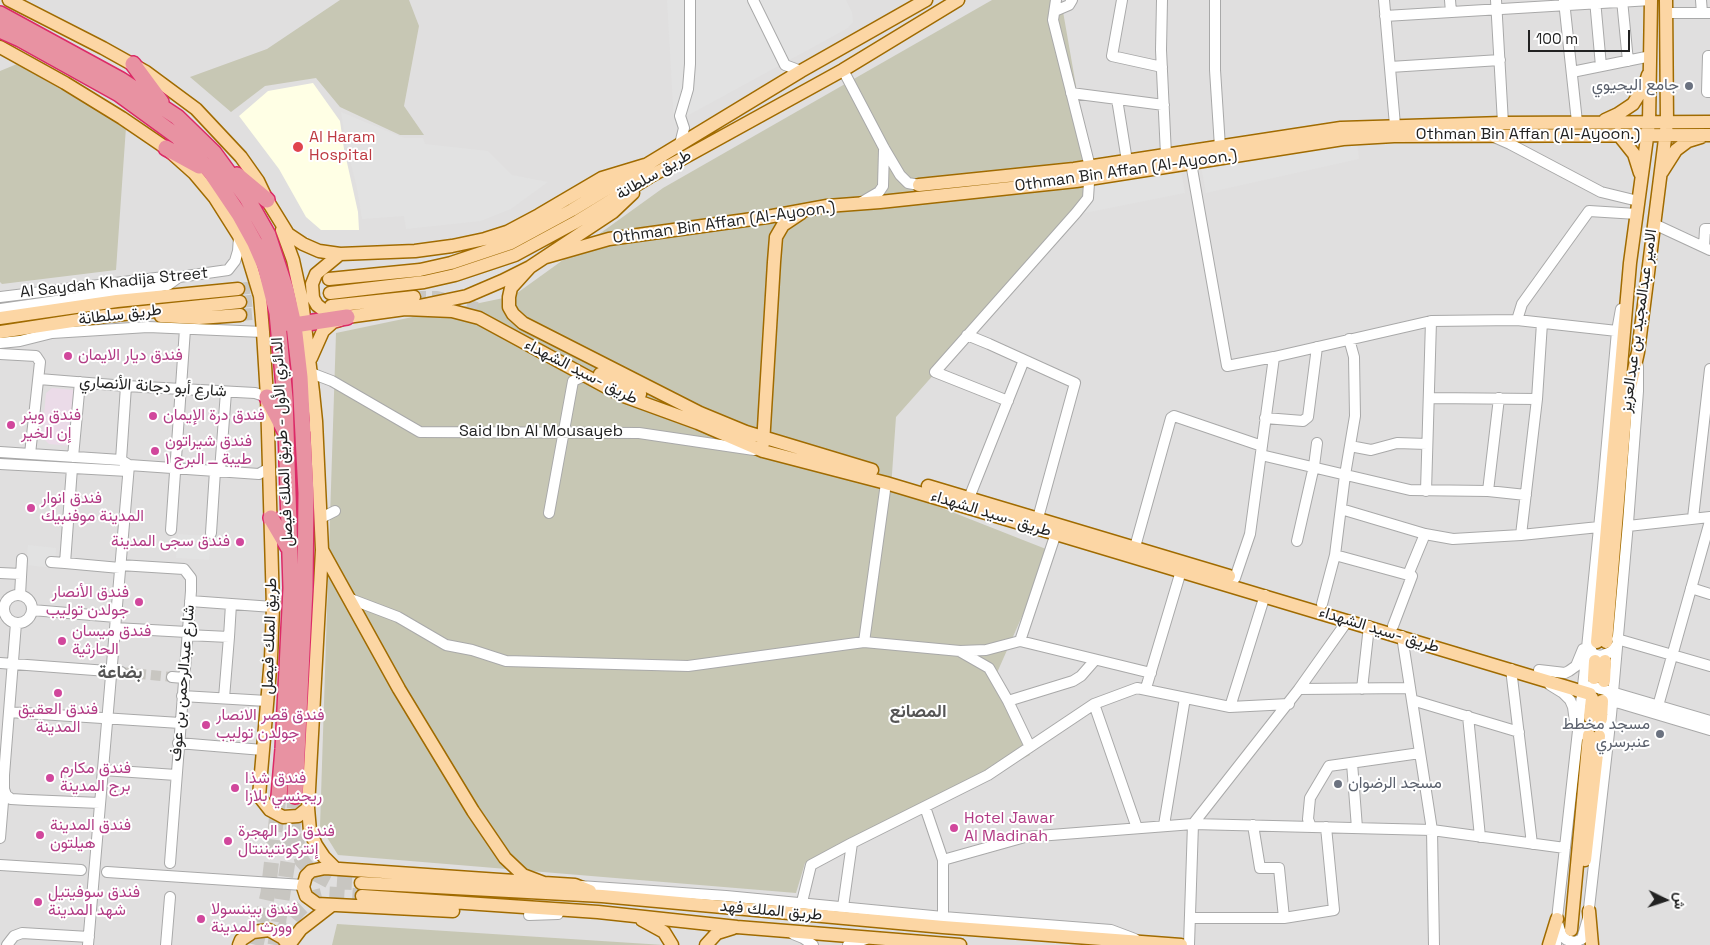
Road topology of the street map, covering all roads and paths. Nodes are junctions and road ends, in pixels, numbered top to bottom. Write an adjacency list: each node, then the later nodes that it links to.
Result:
1 (9, 0): 31 (main road)
2 (690, 0): 55 (street)
3 (753, 0): 36 (street)
4 (926, 0): 36 (main road, طريق سلطانة)
5 (958, 0): 35 (main road, طريق سلطانة)
6 (1056, 0): 20 (street)
7 (1072, 0): 20 (street)
8 (1122, 0): 33 (street)
9 (1162, 0): 33 (street)
10 (1215, 0): 56 (street)
11 (1384, 0): 24 (street)
12 (1450, 0): 21 (street)
13 (1650, 0): 15 (street); 30 (main road, الامير عبدالمجيد بن عبدالعزيز)
14 (1701, 0): 22 (street)
15 (1622, 1): 16 (street); 29 (street)
16 (1595, 2): 17 (street); 32 (street)
17 (1564, 3): 18 (street); 37 (street)
18 (1496, 5): 21 (street); 28 (street)
19 (1666, 6): 22 (street); 38 (main road, الامير عبدالمجيد بن عبدالعزيز)
20 (1055, 11): 40 (street)
21 (1451, 12): 24 (street)
22 (1706, 13)
23 (0, 14): 43 (highway, الدائري الأول - طريق الملك فيصل)
24 (1385, 16): 34 (street)
25 (0, 30): 62 (highway, الدائري الأول - طريق الملك فيصل)
26 (0, 47): 57 (main road, طريق الملك فيصل)
27 (1710, 56): 39 (street)
28 (1500, 60): 34 (street); 47 (street)
29 (1628, 61): 30 (street); 32 (street)
30 (1651, 61): 45 (main road); 50 (main road, الامير عبدالمجيد بن عبدالعزيز)
31 (133, 64): 43 (highway); 68 (main road)
32 (1601, 66): 37 (street)
33 (1162, 67): 42 (street)
34 (1390, 67): 49 (street)
35 (843, 70): 58 (street); 63 (main road, طريق سلطانة)
36 (801, 72): 55 (main road, طريق سلطانة)
37 (1572, 72): 44 (street)
38 (1667, 91): 48 (main road); 51 (main road, الامير عبدالمجيد بن عبدالعزيز)
39 (1710, 92)
40 (1071, 93): 41 (street); 64 (street)
41 (1117, 99): 42 (street); 60 (street)
42 (1164, 105): 59 (street)
43 (168, 111): 62 (highway, الدائري الأول - طريق الملك فيصل)
44 (1577, 122): 45 (main road, Othman Bin Affan (Al-Ayoon.)); 47 (main road, Othman Bin Affan (Al-Ayoon.))
45 (1602, 122): 50 (main road, Othman Bin Affan (Al-Ayoon.))
46 (1710, 122): 48 (main road, Othman Bin Affan (Al-Ayoon.))
47 (1503, 123): 49 (main road, Othman Bin Affan (Al-Ayoon.))
48 (1693, 123): 51 (main road, Othman Bin Affan (Al-Ayoon.))
49 (1395, 125): 56 (main road, Othman Bin Affan (Al-Ayoon.))
50 (1648, 129): 51 (main road, Othman Bin Affan (Al-Ayoon.)); 52 (main road, Othman Bin Affan (Al-Ayoon.)); 65 (main road, الامير عبدالمجيد بن عبدالعزيز)
51 (1666, 129): 53 (main road, Othman Bin Affan (Al-Ayoon.)); 66 (main road, الامير عبدالمجيد بن عبدالعزيز)
52 (1618, 134): 54 (main road, Othman Bin Affan (Al-Ayoon.)); 65 (main road)
53 (1707, 135): 66 (main road)
54 (1491, 136): 61 (main road, Othman Bin Affan (Al-Ayoon.)); 69 (street)
55 (680, 144): 63 (main road, طريق سلطانة)
56 (1220, 147): 59 (main road, Othman Bin Affan (Al-Ayoon.))
57 (166, 148): 62 (highway); 77 (main road, طريق الملك فيصل)
58 (884, 148): 67 (street); 70 (street)
59 (1166, 155): 60 (main road, Othman Bin Affan (Al-Ayoon.))
60 (1127, 161): 64 (main road, Othman Bin Affan (Al-Ayoon.))
61 (1191, 163): 64 (main road, Othman Bin Affan (Al-Ayoon.)); 114 (street)
62 (216, 167): 68 (highway); 72 (highway, الدائري الأول - طريق الملك فيصل); 101 (highway, الدائري الأول - طريق الملك فيصل)
63 (647, 171): 79 (main road); 80 (main road); 84 (main road, طريق سلطانة); 85 (main road, طريق سلطانة)
64 (1090, 173): 67 (main road, Othman Bin Affan (Al-Ayoon.)); 70 (main road, Othman Bin Affan (Al-Ayoon.)); 108 (street)
65 (1642, 177): 69 (main road, الامير عبدالمجيد بن عبدالعزيز)
66 (1659, 177): 75 (main road, الامير عبدالمجيد بن عبدالعزيز)
67 (919, 185)
68 (267, 200): 74 (main road)
69 (1638, 201): 73 (main road, الامير عبدالمجيد بن عبدالعزيز)
70 (857, 204): 71 (main road, Othman Bin Affan (Al-Ayoon.))
71 (804, 210): 80 (main road, Othman Bin Affan (Al-Ayoon.)); 136 (main road)
72 (239, 214): 77 (highway); 92 (highway, الدائري الأول - طريق الملك فيصل)
73 (1637, 214): 81 (main road, الامير عبدالمجيد بن عبدالعزيز); 98 (street)
74 (278, 219): 79 (main road); 101 (main road)
75 (1654, 224): 78 (street); 112 (main road, الامير عبدالمجيد بن عبدالعزيز)
76 (1710, 229): 78 (street)
77 (239, 236): 83 (street, Al Saydah Khadija Street); 106 (main road, طريق الملك فيصل)
78 (1707, 248)
79 (340, 254): 96 (main road)
80 (546, 257): 82 (main road)
81 (1630, 263): 103 (street); 211 (main road, الامير عبدالمجيد بن عبدالعزيز)
82 (530, 267): 90 (main road); 136 (main road, طريق -سيد الشهداء)
83 (179, 278): 86 (street, Al Saydah Khadija Street); 91 (street)
84 (329, 279)
85 (330, 293)
86 (0, 297)
87 (414, 297): 88 (main road)
88 (331, 306)
89 (477, 308): 133 (main road)
90 (405, 309): 96 (main road); 118 (main road, طريق -سيد الشهداء)
91 (0, 310)
92 (277, 313): 101 (highway); 135 (highway, الدائري الأول - طريق الملك فيصل)
93 (121, 314): 94 (main road); 95 (main road, طريق سلطانة); 97 (main road, طريق سلطانة)
94 (240, 315)
95 (105, 316): 104 (main road, طريق سلطانة); 105 (street)
96 (347, 317): 101 (highway); 116 (main road)
97 (0, 318)
98 (1517, 320): 99 (street); 100 (street)
99 (1431, 321): 109 (street); 127 (street)
100 (1542, 323): 103 (street); 129 (street)
101 (300, 325): 116 (main road); 157 (highway, الدائري الأول - طريق الملك فيصل)
102 (185, 328): 105 (street); 106 (street); 123 (street)
103 (1617, 331): 170 (street)
104 (0, 332): 107 (street)
105 (67, 332): 107 (street)
106 (263, 332): 126 (main road, طريق الملك فيصل)
107 (52, 333): 110 (street)
108 (967, 336): 115 (street); 130 (street)
109 (1349, 340): 111 (street); 140 (street)
110 (0, 343)
111 (1318, 347): 114 (street); 131 (street)
112 (1638, 352): 169 (street); 211 (main road, الامير عبدالمجيد بن عبدالعزيز)
113 (0, 354): 119 (street)
114 (1274, 357): 131 (street)
115 (1024, 360): 130 (street); 166 (street)
116 (311, 367): 120 (street, Said Ibn Al Mousayeb); 125 (main road)
117 (1710, 369): 137 (street)
118 (584, 376): 133 (main road, طريق -سيد الشهداء); 134 (street)
119 (39, 379): 121 (street, شارع أبو دجانة الأنصاري); 144 (street)
120 (332, 381): 125 (street); 134 (street, Said Ibn Al Mousayeb)
121 (80, 382): 122 (street, شارع أبو دجانة الأنصاري); 145 (street)
122 (126, 386): 123 (street, شارع أبو دجانة الأنصاري); 147 (street)
123 (180, 389): 124 (street, شارع أبو دجانة الأنصاري); 149 (street)
124 (226, 392): 126 (street, شارع أبو دجانة الأنصاري); 151 (street)
125 (313, 392): 132 (main road)
126 (267, 397): 135 (highway); 150 (main road, طريق الملك فيصل)
127 (1428, 398): 128 (street); 139 (street)
128 (1498, 398): 129 (street); 155 (street)
129 (1537, 398): 156 (street)
130 (1008, 402): 158 (street)
131 (1266, 418): 141 (street)
132 (316, 421): 157 (main road); 165 (main road)
133 (698, 423): 143 (main road, طريق -سيد الشهداء)
134 (564, 432): 143 (street, Said Ibn Al Mousayeb); 162 (street)
135 (286, 434): 159 (highway, الدائري الأول - طريق الملك فيصل)
136 (764, 437): 143 (main road); 158 (main road, طريق -سيد الشهداء)
137 (1706, 440): 167 (street)
138 (1317, 443): 148 (street)
139 (1427, 444): 140 (street); 154 (street)
140 (1350, 446): 152 (street)
141 (1261, 450): 148 (street); 177 (street); 189 (street)
142 (0, 452): 144 (street)
143 (763, 452): 153 (main road, طريق -سيد الشهداء)
144 (30, 454): 145 (street)
145 (73, 462): 146 (street); 147 (street); 183 (street)
146 (0, 464)
147 (126, 465): 149 (street); 184 (street)
148 (1314, 466): 152 (street); 176 (street)
149 (175, 468): 151 (street); 171 (street)
150 (269, 468): 151 (street); 164 (main road, طريق الملك فيصل)
151 (217, 471): 172 (street)
152 (1345, 475): 154 (street); 160 (street)
153 (886, 483): 173 (main road, طريق -سيد الشهداء); 210 (street)
154 (1426, 490): 155 (street)
155 (1488, 491): 156 (street)
156 (1526, 495): 175 (street)
157 (307, 497): 159 (highway); 259 (highway, الدائري الأول - طريق الملك فيصل)
158 (969, 498): 166 (main road, طريق -سيد الشهداء)
159 (288, 502): 179 (highway, الدائري الأول - طريق الملك فيصل)
160 (1341, 509): 174 (street); 180 (street)
161 (335, 512): 165 (street)
162 (549, 513)
163 (1710, 517): 167 (street)
164 (271, 518): 179 (highway); 198 (main road, طريق الملك فيصل)
165 (321, 518): 178 (main road)
166 (1038, 518): 177 (main road, طريق -سيد الشهداء)
167 (1693, 518): 169 (street)
168 (1710, 521): 190 (street)
169 (1628, 526): 211 (street)
170 (1599, 527): 175 (street); 205 (street)
171 (171, 530)
172 (211, 533)
173 (1056, 533): 185 (main road, طريق -سيد الشهداء); 209 (street)
174 (1425, 534): 175 (street); 188 (street)
175 (1521, 534)
176 (1297, 541)
177 (1135, 547): 189 (main road, طريق -سيد الشهداء)
178 (322, 550): 194 (main road); 262 (main road)
179 (290, 551): 258 (highway, الدائري الأول - طريق الملك فيصل)
180 (1335, 556): 188 (street); 197 (street)
181 (22, 560): 187 (street)
182 (51, 562): 183 (street, شارع عبدالرحمن بن عوف)
183 (65, 563): 184 (street, شارع عبدالرحمن بن عوف)
184 (120, 566): 195 (street, شارع عبدالرحمن بن عوف); 201 (street)
185 (1181, 571): 193 (main road, طريق -سيد الشهداء); 221 (street)
186 (0, 573): 187 (street)
187 (21, 574): 192 (street)
188 (1408, 575): 204 (street)
189 (1236, 578): 197 (main road, طريق -سيد الشهداء)
190 (1691, 588): 191 (street); 213 (street)
191 (1710, 594)
192 (20, 595): 199 (street); 202 (street)
193 (1265, 595): 200 (main road, طريق -سيد الشهداء); 239 (street)
194 (348, 598): 210 (street); 282 (main road)
195 (190, 601): 196 (street); 206 (street, شارع عبدالرحمن بن عوف)
196 (231, 604): 198 (street); 208 (street)
197 (1322, 604): 204 (main road, طريق -سيد الشهداء)
198 (273, 607): 235 (main road, طريق الملك فيصل)
199 (32, 610): 201 (street); 202 (street)
200 (1348, 620): 203 (main road, طريق -سيد الشهداء); 227 (street)
201 (115, 622): 206 (street); 220 (street)
202 (16, 624): 217 (street)
203 (1368, 626): 207 (main road, طريق -سيد الشهداء); 228 (street)
204 (1393, 626): 222 (main road, طريق -سيد الشهداء)
205 (1589, 629): 211 (street); 222 (street)
206 (187, 634): 208 (street); 224 (street, شارع عبدالرحمن بن عوف)
207 (1402, 636): 219 (main road, طريق -سيد الشهداء); 226 (street)
208 (229, 637): 231 (street)
209 (1020, 641): 212 (street); 214 (street)
210 (864, 642): 212 (street)
211 (1605, 642): 213 (street); 229 (street); 229 (street)
212 (960, 651): 233 (street)
213 (1672, 655): 218 (street); 238 (street)
214 (1095, 660): 221 (street); 233 (street)
215 (1600, 661): 229 (main road)
216 (0, 663): 217 (street)
217 (13, 664): 220 (street); 240 (street)
218 (1710, 666)
219 (1511, 669): 222 (main road, طريق -سيد الشهداء); 248 (street)
220 (116, 672): 242 (street)
221 (1151, 673): 225 (street)
222 (1538, 674): 229 (main road, طريق -سيد الشهداء); 249 (street)
223 (172, 677): 224 (street)
224 (184, 678): 230 (street, شارع عبدالرحمن بن عوف)
225 (1146, 688): 232 (street); 236 (street)
226 (1410, 688): 228 (street); 234 (street)
227 (1299, 689): 228 (street); 237 (street)
228 (1362, 689)
229 (1599, 692): 238 (street); 243 (main road); 247 (street); 249 (street); 249 (street)
230 (182, 696): 231 (street); 245 (street, شارع عبدالرحمن بن عوف)
231 (224, 698): 235 (street)
232 (1185, 698): 239 (street); 264 (street)
233 (1008, 700): 251 (street)
234 (1412, 700): 241 (street); 253 (street)
235 (267, 701): 252 (main road, طريق الملك فيصل)
236 (1094, 704): 251 (street); 268 (street)
237 (1289, 704): 239 (street); 263 (street)
238 (1658, 706): 244 (street)
239 (1230, 707)
240 (9, 712): 242 (street); 246 (street)
241 (1468, 716): 248 (street); 271 (street)
242 (107, 718): 245 (street); 255 (street)
243 (1595, 718)
244 (1710, 721)
245 (180, 723): 250 (street, شارع عبدالرحمن بن عوف)
246 (4, 730): 257 (street)
247 (1710, 730)
248 (1518, 732): 274 (street)
249 (1593, 737): 275 (street); 293 (street); 303 (main road)
250 (178, 743): 252 (street); 256 (street, شارع عبدالرحمن بن عوف)
251 (1030, 747): 261 (street)
252 (263, 750): 262 (main road, طريق الملك فيصل)
253 (1420, 753): 254 (street); 270 (street)
254 (1352, 762): 266 (street); 269 (street)
255 (103, 770): 256 (street); 260 (street)
256 (176, 775): 277 (street, شارع عبدالرحمن بن عوف)
257 (4, 789): 260 (street); 272 (street)
258 (279, 796)
259 (295, 796)
260 (100, 803): 306 (street)
261 (925, 807): 273 (street); 276 (street)
262 (308, 808): 279 (main road)
263 (1193, 824): 264 (street); 265 (street); 297 (street)
264 (1164, 826): 268 (street)
265 (1253, 826): 266 (street); 298 (street)
266 (1311, 827): 267 (street)
267 (1326, 827): 269 (street); 298 (street)
268 (1137, 828): 276 (street)
269 (1356, 828): 270 (street)
270 (1432, 830): 271 (street); 319 (street)
271 (1480, 837): 274 (street)
272 (0, 838)
273 (852, 843): 288 (street); 291 (street)
274 (1532, 844): 275 (street)
275 (1565, 848): 299 (street)
276 (943, 860): 296 (street)
277 (170, 863)
278 (0, 865): 280 (street)
279 (335, 868): 282 (main road); 283 (main road)
280 (81, 870)
281 (107, 872): 283 (street)
282 (544, 883): 284 (main road)
283 (304, 885): 290 (main road)
284 (575, 885): 285 (street); 286 (main road)
285 (654, 895): 286 (main road, طريق الملك فهد); 288 (street); 289 (main road, طريق الملك فهد)
286 (602, 896): 292 (main road, طريق الملك فهد)
287 (170, 897): 309 (street)
288 (802, 902): 291 (street)
289 (691, 903): 300 (main road); 301 (main road); 307 (main road, طريق الملك فهد)
290 (332, 905): 294 (main road); 311 (main road)
291 (843, 907): 296 (street)
292 (598, 912): 294 (street); 295 (main road, طريق الملك فهد)
293 (1589, 913): 299 (street); 322 (street); 323 (main road)
294 (529, 916)
295 (633, 916): 300 (main road, طريق الملك فهد); 312 (main road)
296 (942, 917): 307 (street)
297 (1190, 918): 298 (street); 318 (street)
298 (1284, 918)
299 (1557, 919): 320 (main road); 321 (street)
300 (682, 921): 301 (main road, طريق الملك فهد)
301 (699, 923): 302 (main road, طريق الملك فهد)
302 (737, 927): 304 (main road, طريق الملك فهد); 313 (main road)
303 (1574, 930)
304 (785, 931): 305 (main road, طريق الملك فهد); 314 (street)
305 (871, 938): 315 (street); 316 (main road, طريق الملك فهد)
306 (88, 941): 308 (street)
307 (1142, 942): 317 (main road, طريق الملك فهد)
308 (7, 945)
309 (166, 945)
310 (239, 945): 311 (main road)
311 (288, 945)
312 (672, 945)
313 (706, 945)
314 (813, 945)
315 (848, 945)
316 (960, 945)
317 (1181, 945)
318 (1190, 945)
319 (1434, 945)
320 (1549, 945)
321 (1556, 945)
322 (1586, 945)
323 (1592, 945)

